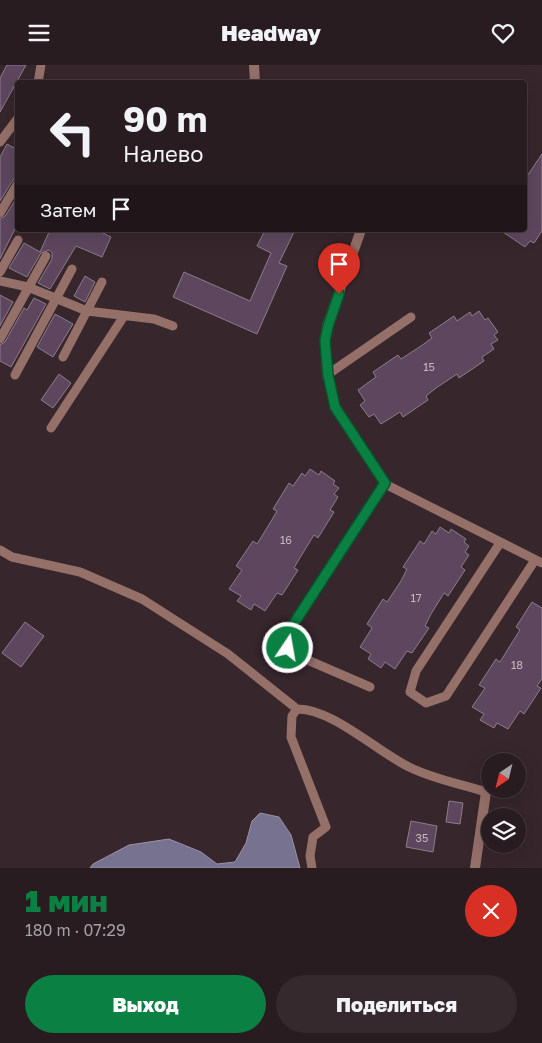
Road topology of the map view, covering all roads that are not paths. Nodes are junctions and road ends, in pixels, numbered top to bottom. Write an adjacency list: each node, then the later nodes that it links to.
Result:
1 (40, 65): 3 (lane)
2 (254, 65): 4 (street)
3 (38, 80)
4 (255, 80)
5 (15, 122): 6 (lane)
6 (0, 142)
7 (15, 188): 8 (lane)
8 (0, 213)
9 (360, 232): 25 (street)
10 (18, 240): 13 (lane)
11 (46, 255): 16 (lane)
12 (72, 269): 17 (lane)
13 (0, 272)
14 (0, 281): 16 (lane)
15 (102, 283): 18 (lane)
16 (28, 287): 17 (lane); 22 (lane)
17 (56, 298): 18 (lane); 24 (lane)
18 (87, 311): 19 (lane); 23 (lane)
19 (124, 316): 21 (lane); 26 (lane)
20 (411, 317): 25 (lane)
21 (173, 325)
22 (0, 339)
23 (63, 357)
24 (15, 375)
25 (328, 375): 27 (lane)
26 (51, 428)
27 (385, 483): 28 (lane); 31 (lane)
28 (500, 543): 30 (lane); 30 (lane)
29 (0, 550): 32 (lane)
30 (539, 562)
31 (370, 687)
32 (297, 709): 33 (lane); 35 (lane)
33 (481, 790)
34 (485, 798): 36 (street)
35 (312, 868)
36 (475, 868)

